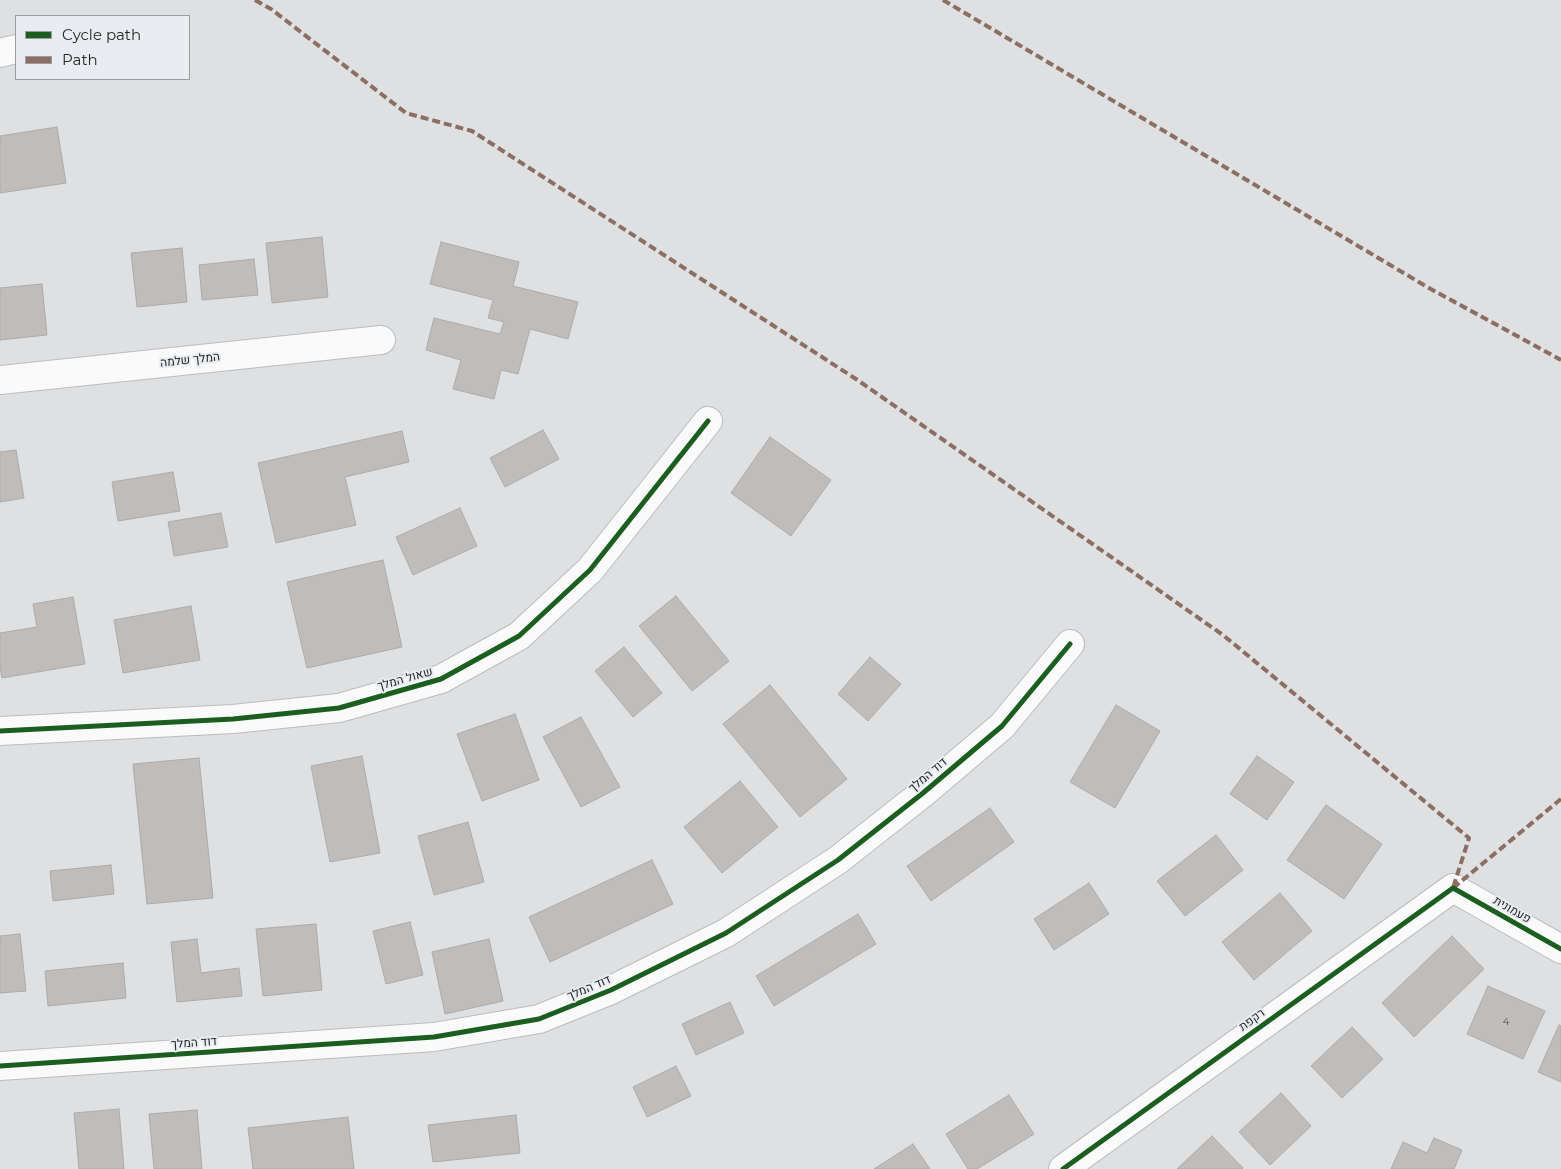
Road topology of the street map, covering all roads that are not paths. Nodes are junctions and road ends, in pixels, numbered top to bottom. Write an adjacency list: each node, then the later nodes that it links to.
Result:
1 (15, 49): 2 (street)
2 (0, 53)
3 (381, 340): 4 (street, המלך שלמה)
4 (0, 380)
5 (708, 420): 7 (street, שאול המלך)
6 (1070, 644): 10 (street, דוד המלך)
7 (0, 731)
8 (1453, 888): 9 (street, פעמונית); 11 (street, רקפת)
9 (1561, 949)
10 (0, 1066)
11 (1063, 1169)

